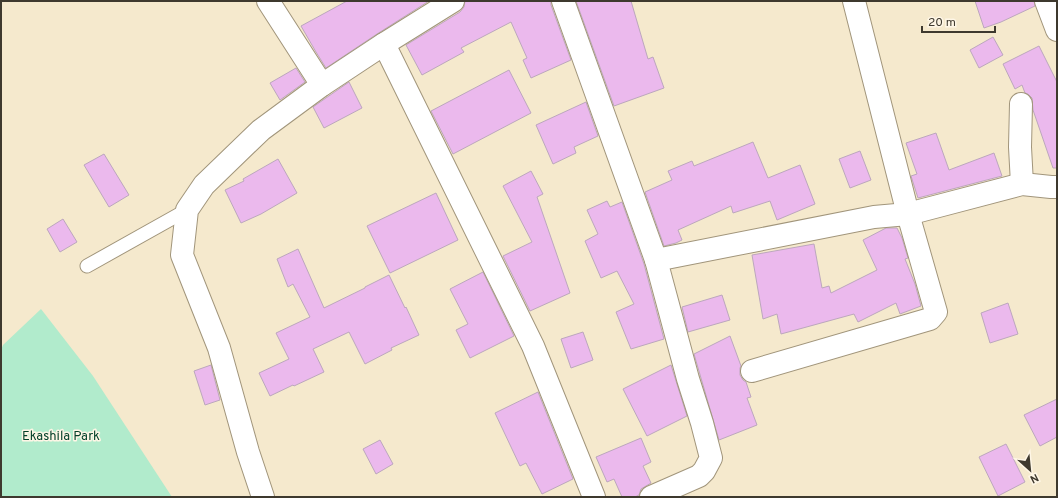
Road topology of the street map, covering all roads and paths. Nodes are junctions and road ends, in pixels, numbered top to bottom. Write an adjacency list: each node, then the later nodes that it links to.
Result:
1 (268, 1): 8 (street)
2 (453, 1): 7 (street)
3 (563, 1): 14 (street)
4 (854, 1): 13 (street)
5 (1046, 1): 6 (street)
6 (1057, 30)
7 (384, 44): 8 (street); 18 (street)
8 (322, 85): 12 (street)
9 (1022, 104): 10 (street)
10 (1022, 184): 11 (street); 13 (street)
11 (1057, 187)
12 (187, 210): 15 (lane); 17 (street)
13 (908, 214): 14 (street); 16 (street)
14 (656, 260): 19 (street)
15 (87, 266)
16 (752, 370)
17 (263, 497)
18 (594, 497)
19 (651, 497)

